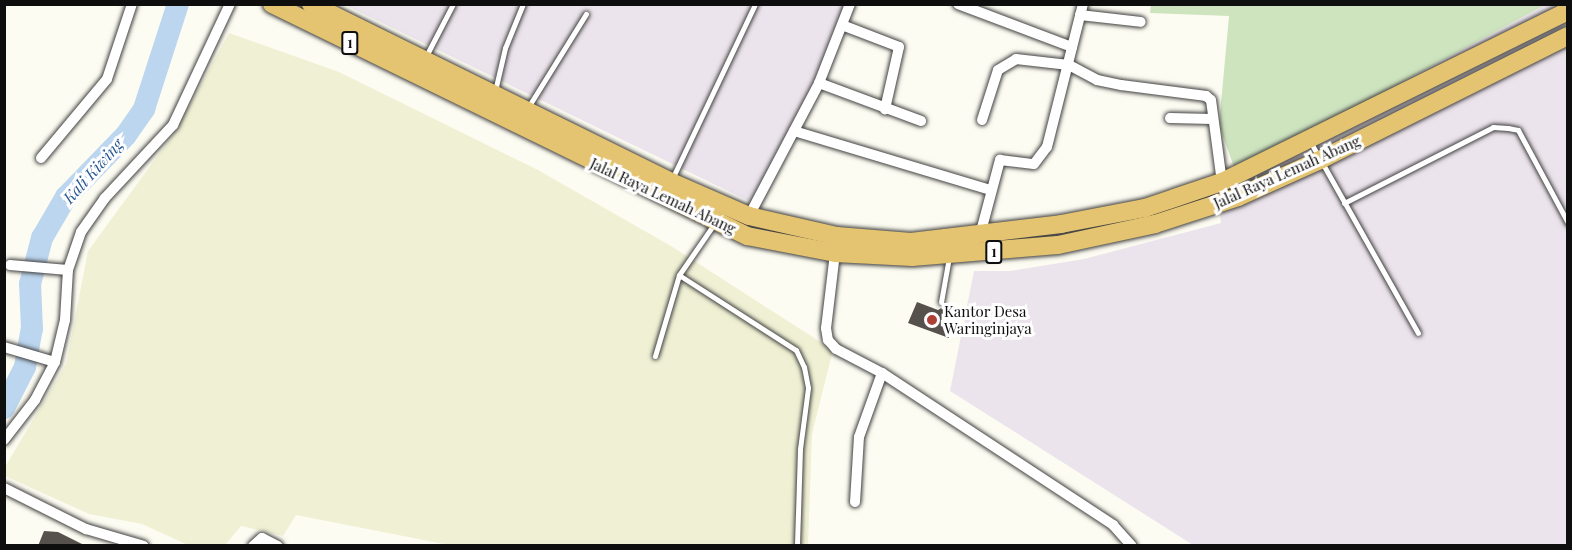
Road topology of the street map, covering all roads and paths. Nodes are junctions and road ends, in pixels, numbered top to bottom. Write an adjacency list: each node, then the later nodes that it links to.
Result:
1 (132, 4): 29 (street)
2 (230, 4): 42 (street)
3 (272, 4): 18 (highway, 1)
4 (311, 4): 18 (highway, 1)
5 (453, 4): 18 (lane)
6 (522, 4): 20 (lane)
7 (755, 4): 31 (lane)
8 (850, 4): 14 (street)
9 (958, 4): 16 (street)
10 (1081, 10): 13 (street); 16 (street)
11 (1568, 11): 28 (highway, Jalal Raya Lemah Abang / 1)
12 (586, 14): 22 (lane)
13 (1141, 22)
14 (842, 25): 19 (street); 21 (street)
15 (1568, 36): 30 (highway, Jalal Raya Lemah Abang / 1)
16 (1072, 47): 17 (street)
17 (1069, 65): 24 (street); 25 (street); 33 (street)
18 (419, 67): 20 (highway, Jalal Raya Lemah Abang / 1); 36 (highway, Jalal Raya Lemah Abang / 1)
19 (819, 83): 21 (street); 27 (street)
20 (494, 94): 22 (highway, Jalal Raya Lemah Abang / 1)
21 (885, 109): 26 (street)
22 (526, 110): 31 (highway, Jalal Raya Lemah Abang / 1)
23 (1170, 118): 24 (street)
24 (1212, 119): 32 (street)
25 (982, 120)
26 (921, 121)
27 (794, 131): 33 (street); 35 (street)
28 (1311, 141): 30 (lane); 32 (highway, Jalal Raya Lemah Abang / 1)
29 (41, 158)
30 (1320, 160): 34 (lane); 40 (highway, Jalal Raya Lemah Abang / 1)
31 (671, 182): 35 (highway, Jalal Raya Lemah Abang / 1)
32 (1222, 182): 38 (highway, Jalal Raya Lemah Abang / 1)
33 (991, 190): 38 (street)
34 (1344, 203): 37 (lane); 45 (lane)
35 (749, 216): 38 (highway, Jalal Raya Lemah Abang / 1)
36 (715, 223): 39 (highway, Jalal Raya Lemah Abang / 1); 43 (lane)
37 (1568, 223)
38 (980, 235)
39 (835, 253): 40 (highway, Jalal Raya Lemah Abang / 1); 49 (street)
40 (949, 256): 44 (lane)
41 (16, 265): 42 (street)
42 (68, 270): 48 (street)
43 (679, 275): 47 (lane); 56 (lane)
44 (941, 302)
45 (1418, 333)
46 (4, 347): 48 (street)
47 (655, 356)
48 (55, 362): 50 (street)
49 (882, 373): 52 (street); 57 (street)
50 (4, 440)
51 (4, 488): 53 (street)
52 (855, 502)
53 (144, 546)
54 (253, 546): 55 (street)
55 (278, 546)
56 (797, 546)
57 (1132, 546)

